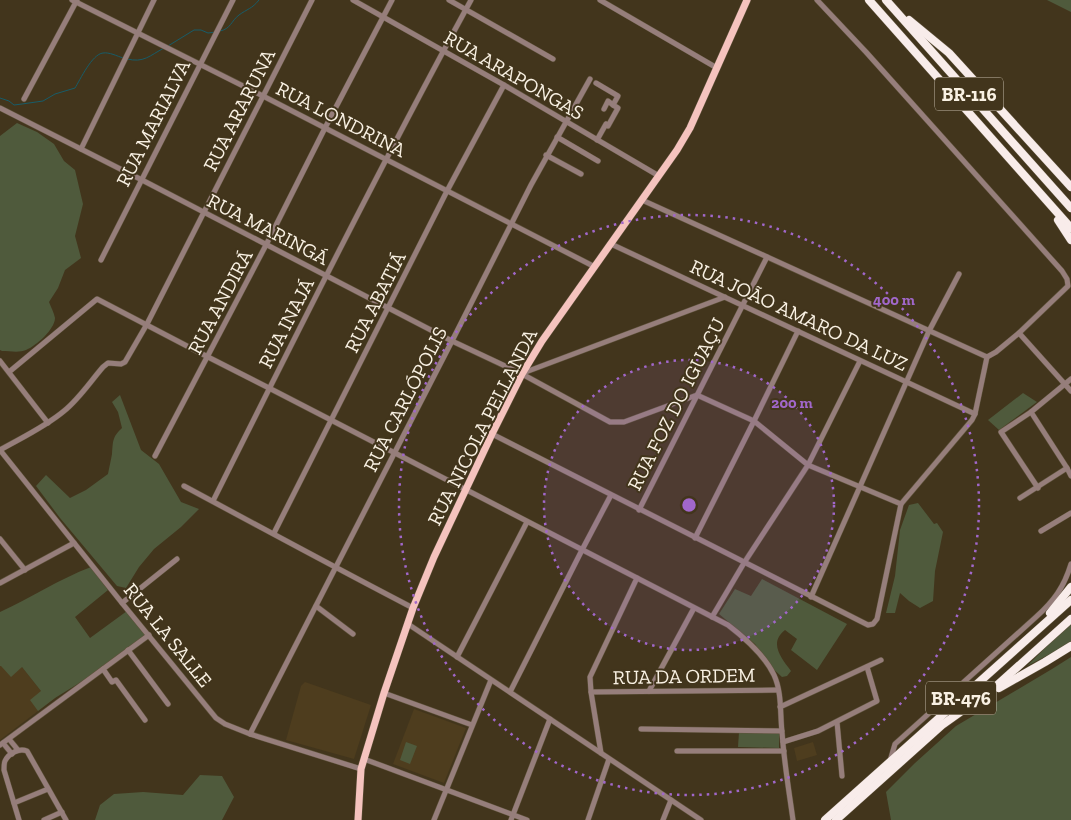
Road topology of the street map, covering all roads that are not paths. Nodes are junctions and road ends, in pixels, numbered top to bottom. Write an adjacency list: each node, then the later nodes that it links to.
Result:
1 (154, 0): 16 (street)
2 (233, 0): 19 (street, RUA MARIALVA)
3 (312, 0): 24 (street, RUA ARARUNA)
4 (353, 0): 15 (street, RUA ARAPONGAS)
5 (392, 0): 15 (street, RUA ANDIRÁ)
6 (449, 0): 14 (street)
7 (470, 0): 14 (street, RUA INAJÁ)
8 (600, 0): 20 (street)
9 (747, 0): 20 (main road, RUA NICOLA PELLANDA)
10 (817, 0): 62 (street)
11 (869, 0): 43 (highway, BR-116)
12 (76, 1): 16 (street, RUA LONDRINA); 25 (street)
13 (887, 1): 40 (highway); 44 (highway, BR-116)
14 (465, 10): 17 (street, RUA INAJÁ); 18 (street)
15 (383, 16): 17 (street, RUA ARAPONGAS); 30 (street, RUA ANDIRÁ)
16 (138, 33): 19 (street, RUA LONDRINA); 33 (street)
17 (442, 51): 23 (street, RUA ARAPONGAS); 35 (street, RUA INAJÁ)
18 (553, 59)
19 (200, 65): 24 (street, RUA LONDRINA); 39 (street, RUA MARIALVA)
20 (718, 68): 38 (main road, RUA NICOLA PELLANDA)
21 (590, 79): 29 (street, RUA CARLÓPOLIS)
22 (596, 83): 26 (street)
23 (504, 85): 29 (street, RUA ARAPONGAS); 41 (street, RUA ABATIÁ)
24 (263, 96): 30 (street, RUA LONDRINA); 45 (street, RUA ARARUNA)
25 (24, 99)
26 (614, 104): 28 (street); 32 (street)
27 (0, 108): 33 (street, RUA MARINGÁ)
28 (604, 109)
29 (565, 121): 31 (street, RUA CARLÓPOLIS); 32 (street, RUA ARAPONGAS)
30 (324, 128): 35 (street, RUA LONDRINA); 50 (street, RUA ANDIRÁ)
31 (557, 137): 34 (street, RUA CARLÓPOLIS); 36 (street)
32 (597, 140): 38 (street, RUA ARAPONGAS)
33 (81, 149): 39 (street, RUA MARINGÁ)
34 (546, 155): 37 (street); 46 (street, RUA CARLÓPOLIS)
35 (386, 159): 41 (street, RUA LONDRINA); 55 (street, RUA INAJÁ)
36 (598, 161)
37 (581, 174)
38 (659, 176): 42 (main road, RUA NICOLA PELLANDA)
39 (142, 180): 45 (street, RUA MARINGÁ); 52 (street, RUA MARIALVA)
40 (1071, 187)
41 (447, 191): 46 (street, RUA LONDRINA); 58 (street, RUA ABATIÁ)
42 (642, 200): 49 (main road, RUA NICOLA PELLANDA); 51 (street)
43 (1047, 201): 47 (highway, BR-116); 48 (highway)
44 (1071, 208)
45 (204, 213): 50 (street, RUA MARINGÁ); 59 (street, RUA ARARUNA)
46 (510, 224): 53 (street, RUA LONDRINA); 63 (street, RUA CARLÓPOLIS)
47 (1071, 228)
48 (1071, 240)
49 (611, 244): 53 (main road, RUA NICOLA PELLANDA); 56 (street, RUA JOÃO AMARO DA LUZ)
50 (266, 245): 55 (street, RUA MARINGÁ); 64 (street, RUA ANDIRÁ)
51 (767, 258): 57 (street, RUA FOZ DO IGUAÇU); 61 (street)
52 (101, 260)
53 (595, 267): 69 (main road, RUA NICOLA PELLANDA)
54 (959, 274): 61 (street)
55 (326, 276): 58 (street, RUA MARINGÁ); 73 (street, RUA INAJÁ)
56 (725, 297): 57 (street, RUA JOÃO AMARO DA LUZ); 69 (street)
57 (743, 305): 60 (street, RUA JOÃO AMARO DA LUZ); 75 (street, RUA FOZ DO IGUAÇU)
58 (388, 308): 63 (street, RUA MARINGÁ); 78 (street, RUA ABATIÁ)
59 (147, 324): 64 (street); 68 (street); 80 (street, RUA ARARUNA)
60 (798, 331): 67 (street, RUA JOÃO AMARO DA LUZ); 79 (street)
61 (929, 331): 65 (street); 71 (street)
62 (1019, 333): 65 (street); 72 (street)
63 (452, 341): 69 (street, RUA MARINGÁ); 83 (street, RUA CARLÓPOLIS)
64 (208, 357): 73 (street); 84 (street, RUA ANDIRÁ)
65 (987, 357): 77 (street)
66 (0, 361): 68 (street)
67 (860, 361): 71 (street, RUA JOÃO AMARO DA LUZ); 85 (street)
68 (9, 372): 80 (street)
69 (522, 374): 75 (street, RUA MARINGÁ); 81 (main road, RUA NICOLA PELLANDA)
70 (1071, 379): 72 (street)
71 (907, 381): 77 (street, RUA JOÃO AMARO DA LUZ); 89 (street)
72 (1065, 384): 74 (street); 76 (street)
73 (269, 388): 78 (street); 94 (street, RUA INAJÁ)
74 (1071, 391)
75 (698, 395): 79 (street); 96 (street, RUA FOZ DO IGUAÇU)
76 (1031, 412): 86 (street); 90 (street)
77 (975, 414): 95 (street)
78 (332, 420): 83 (street); 100 (street, RUA ABATIÁ)
79 (754, 421): 85 (street); 101 (street)
80 (48, 423): 82 (street)
81 (492, 434): 91 (main road, RUA NICOLA PELLANDA); 92 (street)
82 (0, 450): 103 (street, RUA LA SALLE)
83 (394, 453): 91 (street); 108 (street, RUA CARLÓPOLIS)
84 (156, 456)
85 (808, 465): 89 (street); 106 (street)
86 (1067, 468): 87 (street); 90 (street)
87 (1071, 476)
88 (184, 486): 94 (street)
89 (860, 486): 95 (street); 113 (street)
90 (1038, 488): 93 (street)
91 (466, 490): 98 (street); 117 (main road, RUA NICOLA PELLANDA)
92 (611, 496): 96 (street); 104 (street)
93 (1020, 498)
94 (213, 501): 100 (street)
95 (901, 504): 113 (street)
96 (639, 510): 101 (street)
97 (1071, 513): 99 (street)
98 (527, 522): 104 (street); 127 (street)
99 (1040, 531)
100 (274, 533): 108 (street)
101 (695, 538): 106 (street)
102 (0, 539): 109 (street)
103 (74, 542): 109 (street); 115 (street, RUA LA SALLE)
104 (582, 550): 110 (street); 134 (street)
105 (177, 559): 115 (street)
106 (744, 563): 113 (street); 119 (street)
107 (1071, 564): 157 (street)
108 (335, 568): 116 (street, RUA CARLÓPOLIS); 117 (street)
109 (25, 570): 111 (street)
110 (636, 578): 118 (street); 135 (street)
111 (0, 583)
112 (1071, 588): 122 (highway)
113 (810, 597)
114 (1071, 600): 122 (highway, BR-476)
115 (122, 603): 124 (street, RUA LA SALLE)
116 (316, 606): 123 (street); 146 (street, RUA CARLÓPOLIS)
117 (413, 608): 121 (main road, RUA NICOLA PELLANDA)
118 (694, 608): 119 (street); 133 (street)
119 (712, 617): 132 (street)
120 (1071, 619): 137 (highway)
121 (408, 624): 127 (street); 136 (main road, RUA NICOLA PELLANDA)
122 (1036, 632): 157 (highway, BR-476)
123 (353, 634)
124 (149, 635): 126 (street); 146 (street, RUA LA SALLE)
125 (1071, 646): 137 (highway)
126 (128, 650): 130 (street); 138 (street)
127 (457, 657): 131 (street)
128 (881, 660): 129 (street)
129 (867, 667): 139 (street); 142 (street)
130 (103, 669): 141 (street); 147 (street)
131 (491, 680): 134 (street); 143 (street)
132 (778, 690): 133 (street, RUA DA ORDEM); 139 (street)
133 (649, 691): 135 (street, RUA DA ORDEM)
134 (510, 692): 140 (street)
135 (591, 692): 153 (street)
136 (384, 693): 143 (street); 155 (main road, RUA NICOLA PELLANDA)
137 (976, 701): 177 (highway, BR-476)
138 (168, 704)
139 (780, 707): 145 (street)
140 (550, 719): 153 (street); 165 (street)
141 (144, 720)
142 (837, 722): 148 (street); 159 (street)
143 (472, 725): 161 (street)
144 (641, 729): 145 (street)
145 (782, 731): 148 (street)
146 (250, 734): 158 (street, RUA LA SALLE)
147 (9, 739): 149 (street); 150 (street)
148 (783, 742): 152 (street)
149 (2, 744): 154 (street)
150 (18, 750): 154 (street); 160 (street)
151 (677, 751): 152 (street)
152 (784, 751): 175 (street)
153 (601, 753): 156 (street)
154 (12, 754): 163 (street)
155 (364, 758): 158 (main road, RUA NICOLA PELLANDA); 161 (street)
156 (610, 759): 162 (street); 172 (street)
157 (890, 763): 176 (highway, BR-476)
158 (361, 769): 169 (main road, RUA NICOLA PELLANDA)
159 (842, 776)
160 (48, 789): 163 (street); 164 (street)
161 (446, 789): 165 (street); 170 (street)
162 (671, 800): 173 (street); 174 (street)
163 (14, 803): 166 (street)
164 (62, 812): 167 (street); 168 (street)
165 (512, 817): 171 (street)
166 (19, 820)
167 (44, 820)
168 (66, 820)
169 (358, 820)
170 (434, 820)
171 (527, 820)
172 (588, 820)
173 (664, 820)
174 (701, 820)
175 (793, 820)
176 (825, 820)
177 (836, 820)

